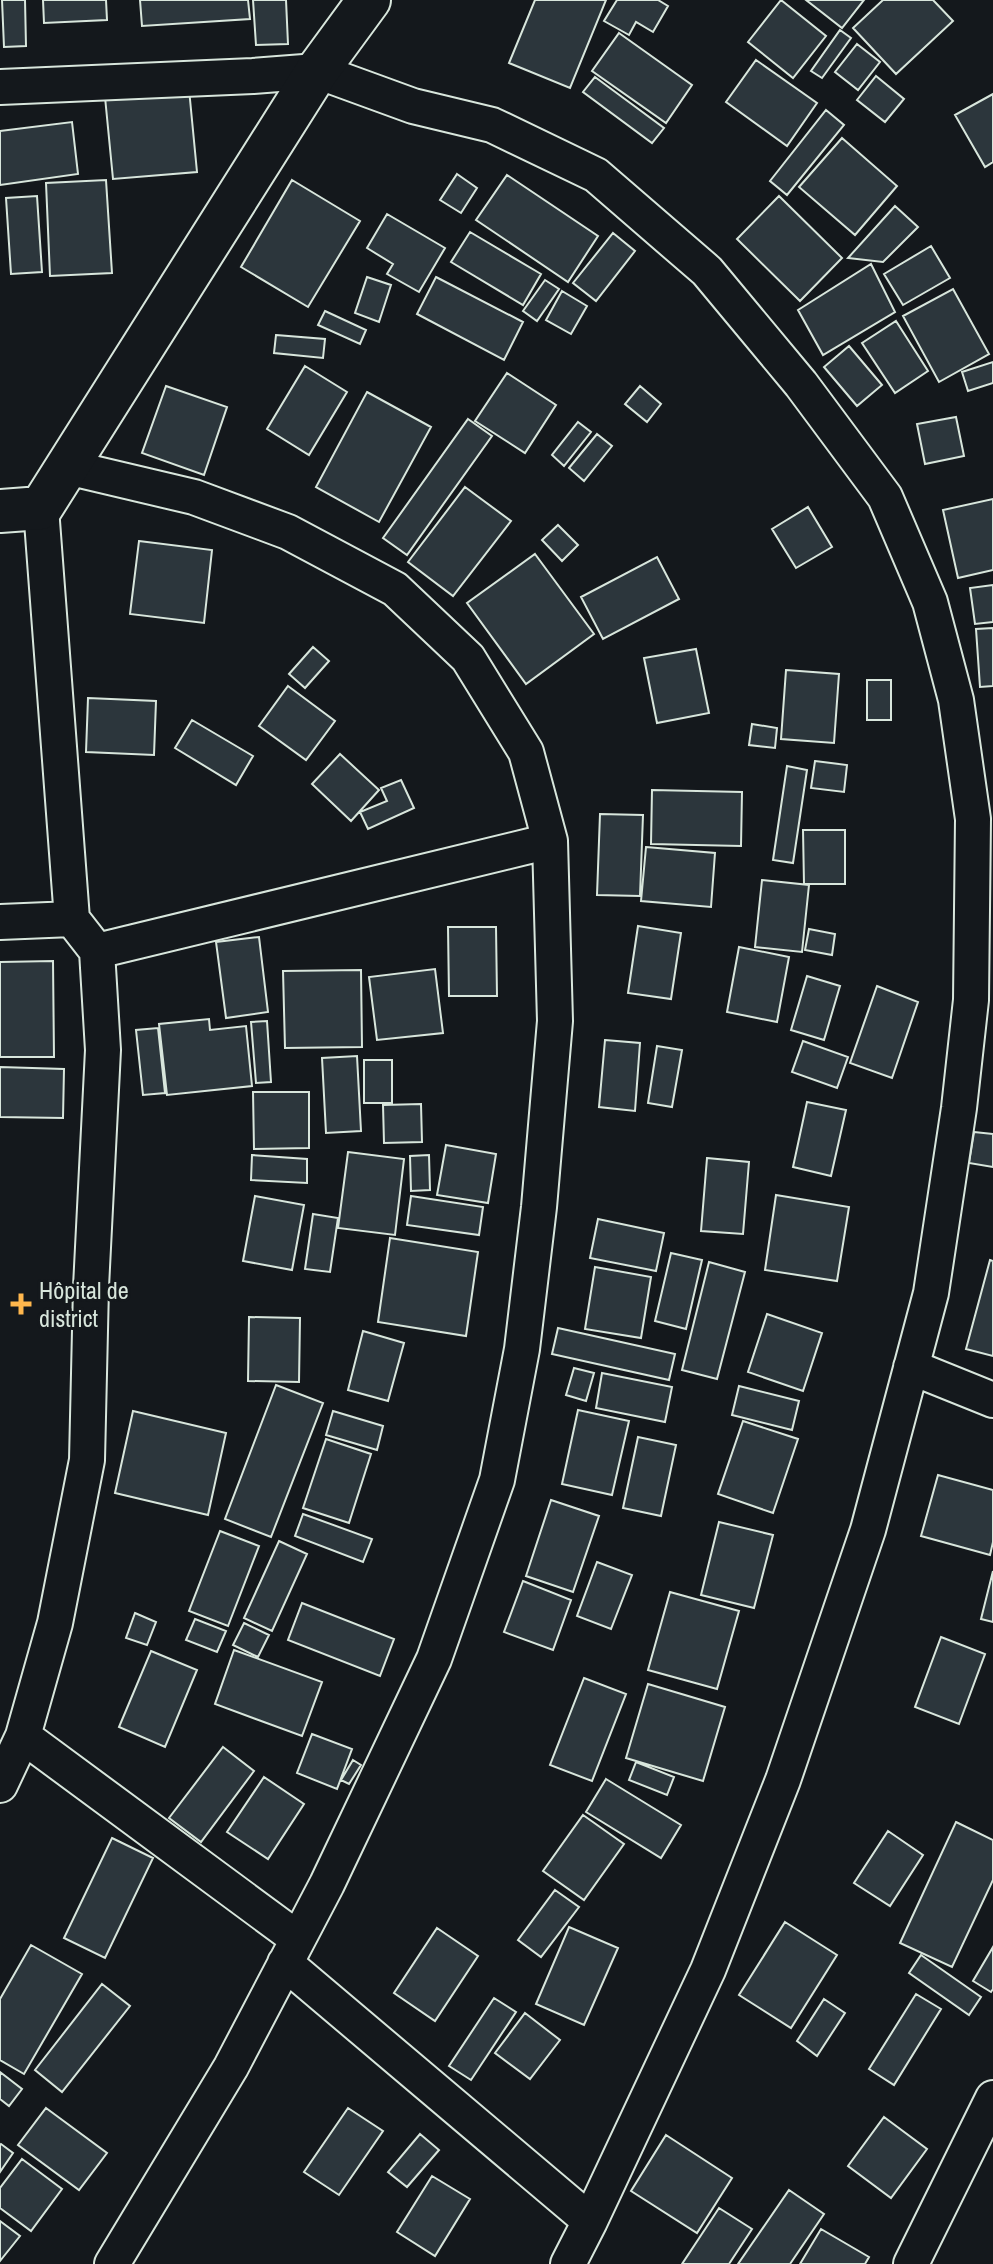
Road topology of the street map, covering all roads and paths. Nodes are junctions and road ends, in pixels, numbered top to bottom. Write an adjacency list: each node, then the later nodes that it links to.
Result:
1 (369, 0): 2 (street)
2 (317, 71): 3 (street); 4 (street); 11 (street)
3 (0, 87)
4 (67, 467): 5 (street); 7 (street)
5 (41, 508): 6 (street); 8 (street)
6 (0, 511)
7 (550, 841): 10 (street); 15 (street)
8 (72, 919): 9 (street); 10 (street)
9 (0, 922)
10 (97, 951): 13 (street)
11 (911, 1367): 12 (street); 17 (street)
12 (993, 1400)
13 (23, 1736): 14 (street); 15 (street)
14 (0, 1785)
15 (291, 1951): 17 (street); 18 (street)
16 (993, 2098): 19 (street)
17 (585, 2248)
18 (112, 2264)
19 (911, 2264)

